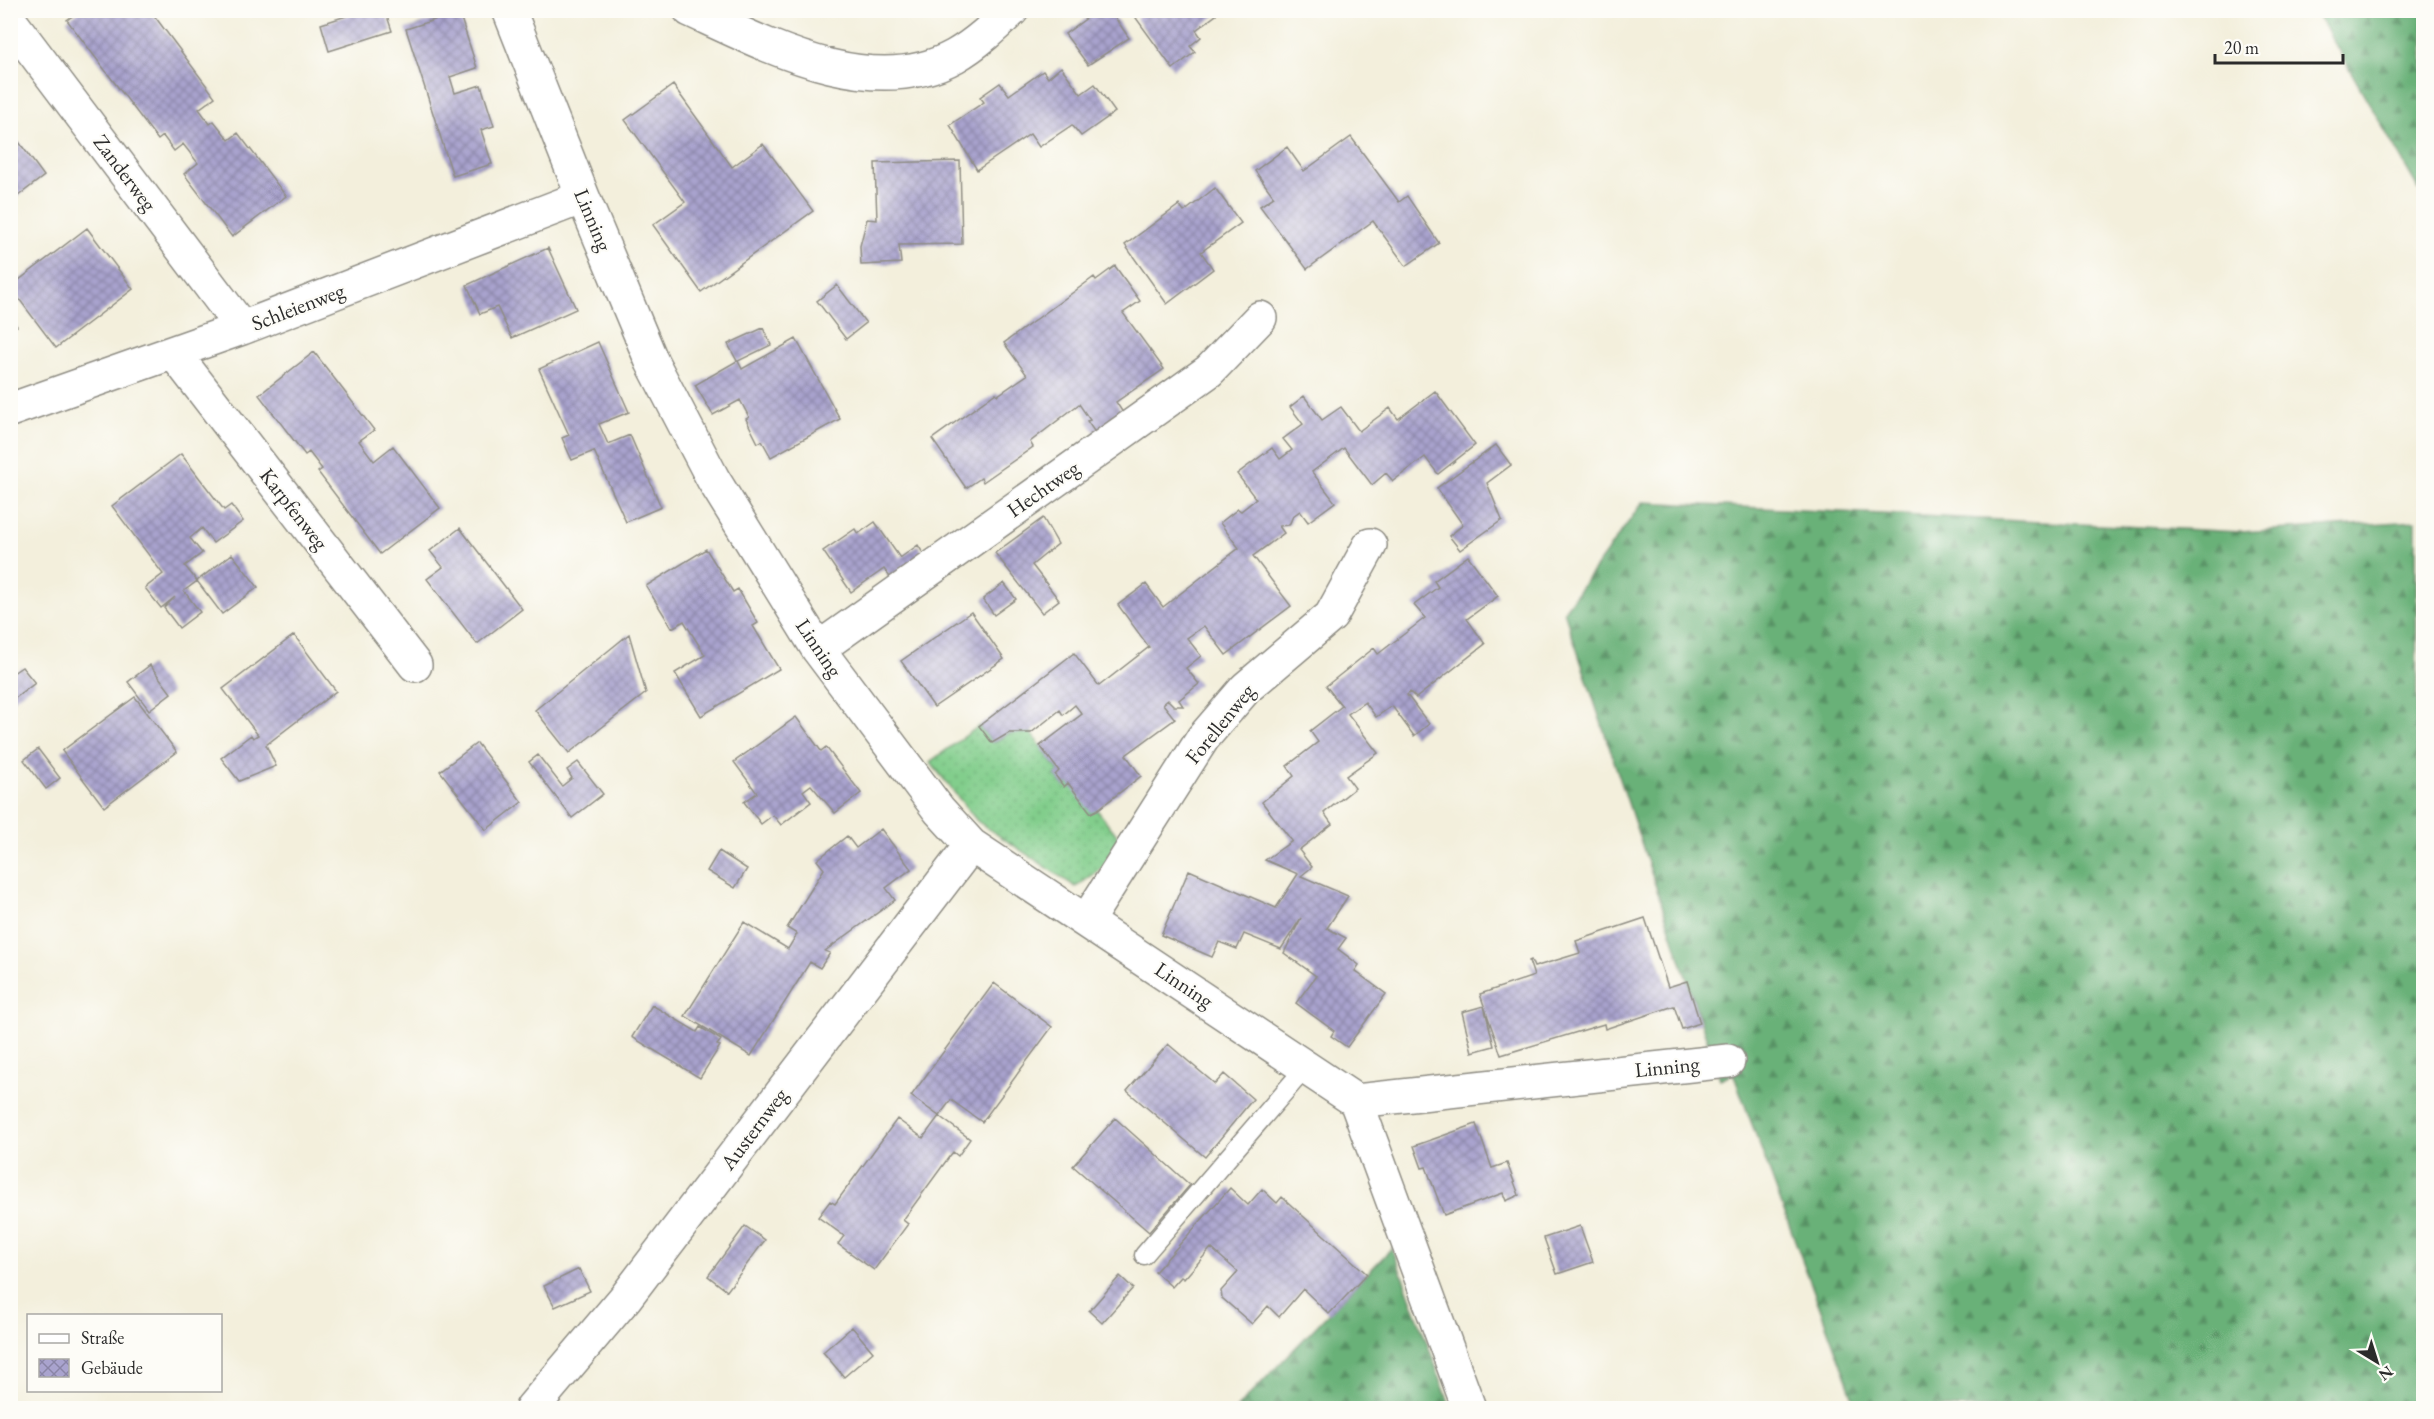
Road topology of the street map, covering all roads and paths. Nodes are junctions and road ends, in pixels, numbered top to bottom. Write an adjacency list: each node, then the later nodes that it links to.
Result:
1 (509, 10): 5 (street, Linning)
2 (690, 10): 3 (street)
3 (1012, 10)
4 (10, 18): 7 (street, Zanderweg)
5 (583, 197): 7 (street, Schleienweg); 11 (street, Linning)
6 (1260, 318): 11 (street, Hechtweg)
7 (242, 328): 8 (street, Schleienweg)
8 (174, 353): 9 (street, Schleienweg); 12 (street, Karpfenweg)
9 (10, 410)
10 (1370, 545): 14 (street, Forellenweg)
11 (818, 649): 13 (street, Linning)
12 (415, 665)
13 (971, 845): 14 (street, Linning); 19 (street, Austernweg)
14 (1087, 920): 16 (street, Linning)
15 (1728, 1061): 17 (street, Linning)
16 (1306, 1067): 17 (street, Linning); 18 (lane)
17 (1356, 1101): 20 (street)
18 (1144, 1255)
19 (532, 1408)
20 (1469, 1408)

